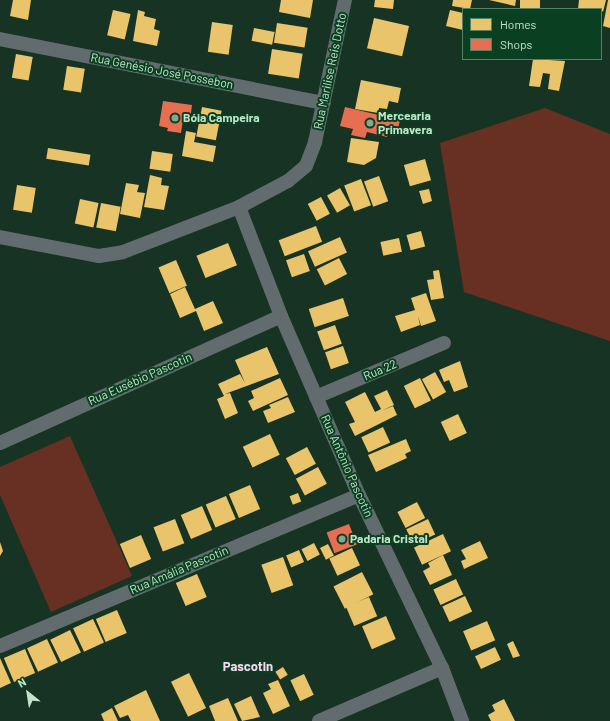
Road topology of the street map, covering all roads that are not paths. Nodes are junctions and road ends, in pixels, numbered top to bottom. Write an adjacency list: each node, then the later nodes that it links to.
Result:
1 (345, 0): 3 (street, Rua Marilise Reis Dotto)
2 (0, 39): 3 (street, Rua Genésio José Possebon)
3 (324, 103): 4 (street, Rua Marilise Reis Dotto)
4 (239, 208): 5 (street, Rua Marilise Reis Dotto); 6 (street, Rua Antônio Pascotin)
5 (0, 237)
6 (281, 316): 8 (street, Rua Antônio Pascotin); 9 (street, Rua Eusébio Pascotin)
7 (444, 344): 8 (street, Rua 22)
8 (316, 397): 10 (street, Rua Antônio Pascotin)
9 (0, 442)
10 (359, 495): 11 (street, Rua Amália Pascotin); 12 (street, Rua Antônio Pascotin)
11 (0, 646)
12 (442, 668): 13 (street); 14 (street, Rua Antônio Pascotin)
13 (319, 721)
14 (462, 721)

